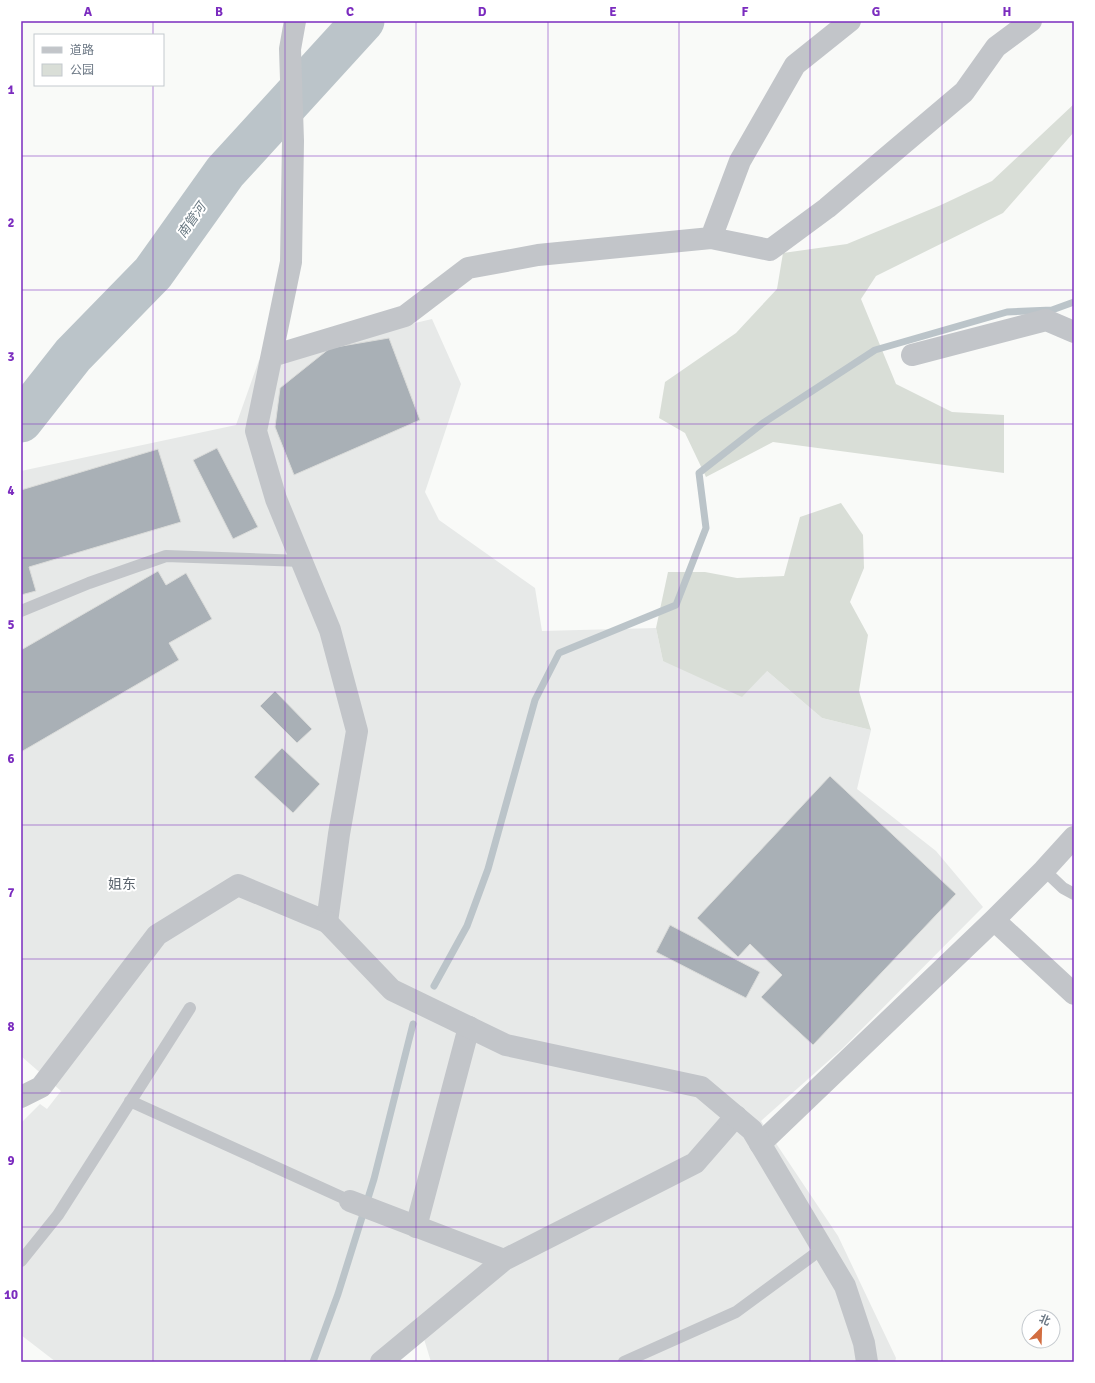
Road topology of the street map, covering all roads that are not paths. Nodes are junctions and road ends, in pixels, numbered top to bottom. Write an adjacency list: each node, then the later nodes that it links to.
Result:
1 (294, 21): 7 (street)
2 (850, 21): 4 (street)
3 (1031, 21): 4 (street)
4 (711, 238): 7 (street)
5 (1074, 332): 6 (street)
6 (912, 355)
7 (272, 356): 8 (street)
8 (302, 560): 9 (lane); 14 (street)
9 (21, 611)
10 (1074, 837): 11 (street)
11 (1044, 870): 12 (lane); 13 (street)
12 (1074, 894)
13 (994, 920): 15 (street); 21 (street)
14 (327, 922): 17 (street); 18 (street)
15 (1074, 994)
16 (190, 1008): 19 (lane)
17 (469, 1026): 20 (street); 23 (street)
18 (21, 1097)
19 (130, 1101): 22 (lane); 26 (lane)
20 (736, 1116): 21 (street); 25 (street)
21 (760, 1144): 24 (street)
22 (352, 1202): 23 (street)
23 (416, 1227): 25 (street)
24 (823, 1248): 28 (lane); 29 (street)
25 (504, 1260): 27 (street)
26 (21, 1261)
27 (381, 1362)
28 (624, 1362)
29 (867, 1362)

